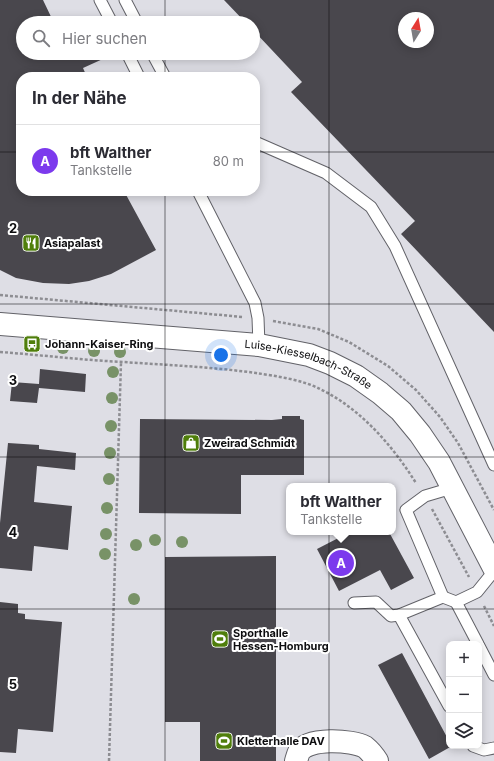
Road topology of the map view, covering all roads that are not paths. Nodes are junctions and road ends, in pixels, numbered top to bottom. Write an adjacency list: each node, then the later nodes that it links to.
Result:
1 (100, 0): 3 (lane)
2 (125, 0): 4 (lane)
3 (108, 16)
4 (133, 16)
5 (130, 60): 7 (lane)
6 (156, 60): 8 (lane)
7 (136, 72)
8 (162, 72)
9 (260, 144): 13 (lane)
10 (201, 196): 12 (lane)
11 (0, 324): 12 (street, Luise-Kiesselbach-Straße)
12 (259, 345): 14 (street, Luise-Kiesselbach-Straße)
13 (494, 465)
14 (452, 488): 15 (street, Luise-Kiesselbach-Straße); 16 (lane)
15 (494, 569): 17 (lane)
16 (444, 597): 17 (lane); 19 (lane)
17 (456, 602): 20 (lane)
18 (354, 604): 19 (lane)
19 (399, 615): 23 (lane)
20 (476, 641)
21 (482, 652): 22 (lane)
22 (494, 675)
23 (446, 701)
24 (494, 748): 25 (lane)
25 (481, 749)
26 (296, 761): 27 (street)
27 (377, 761)

